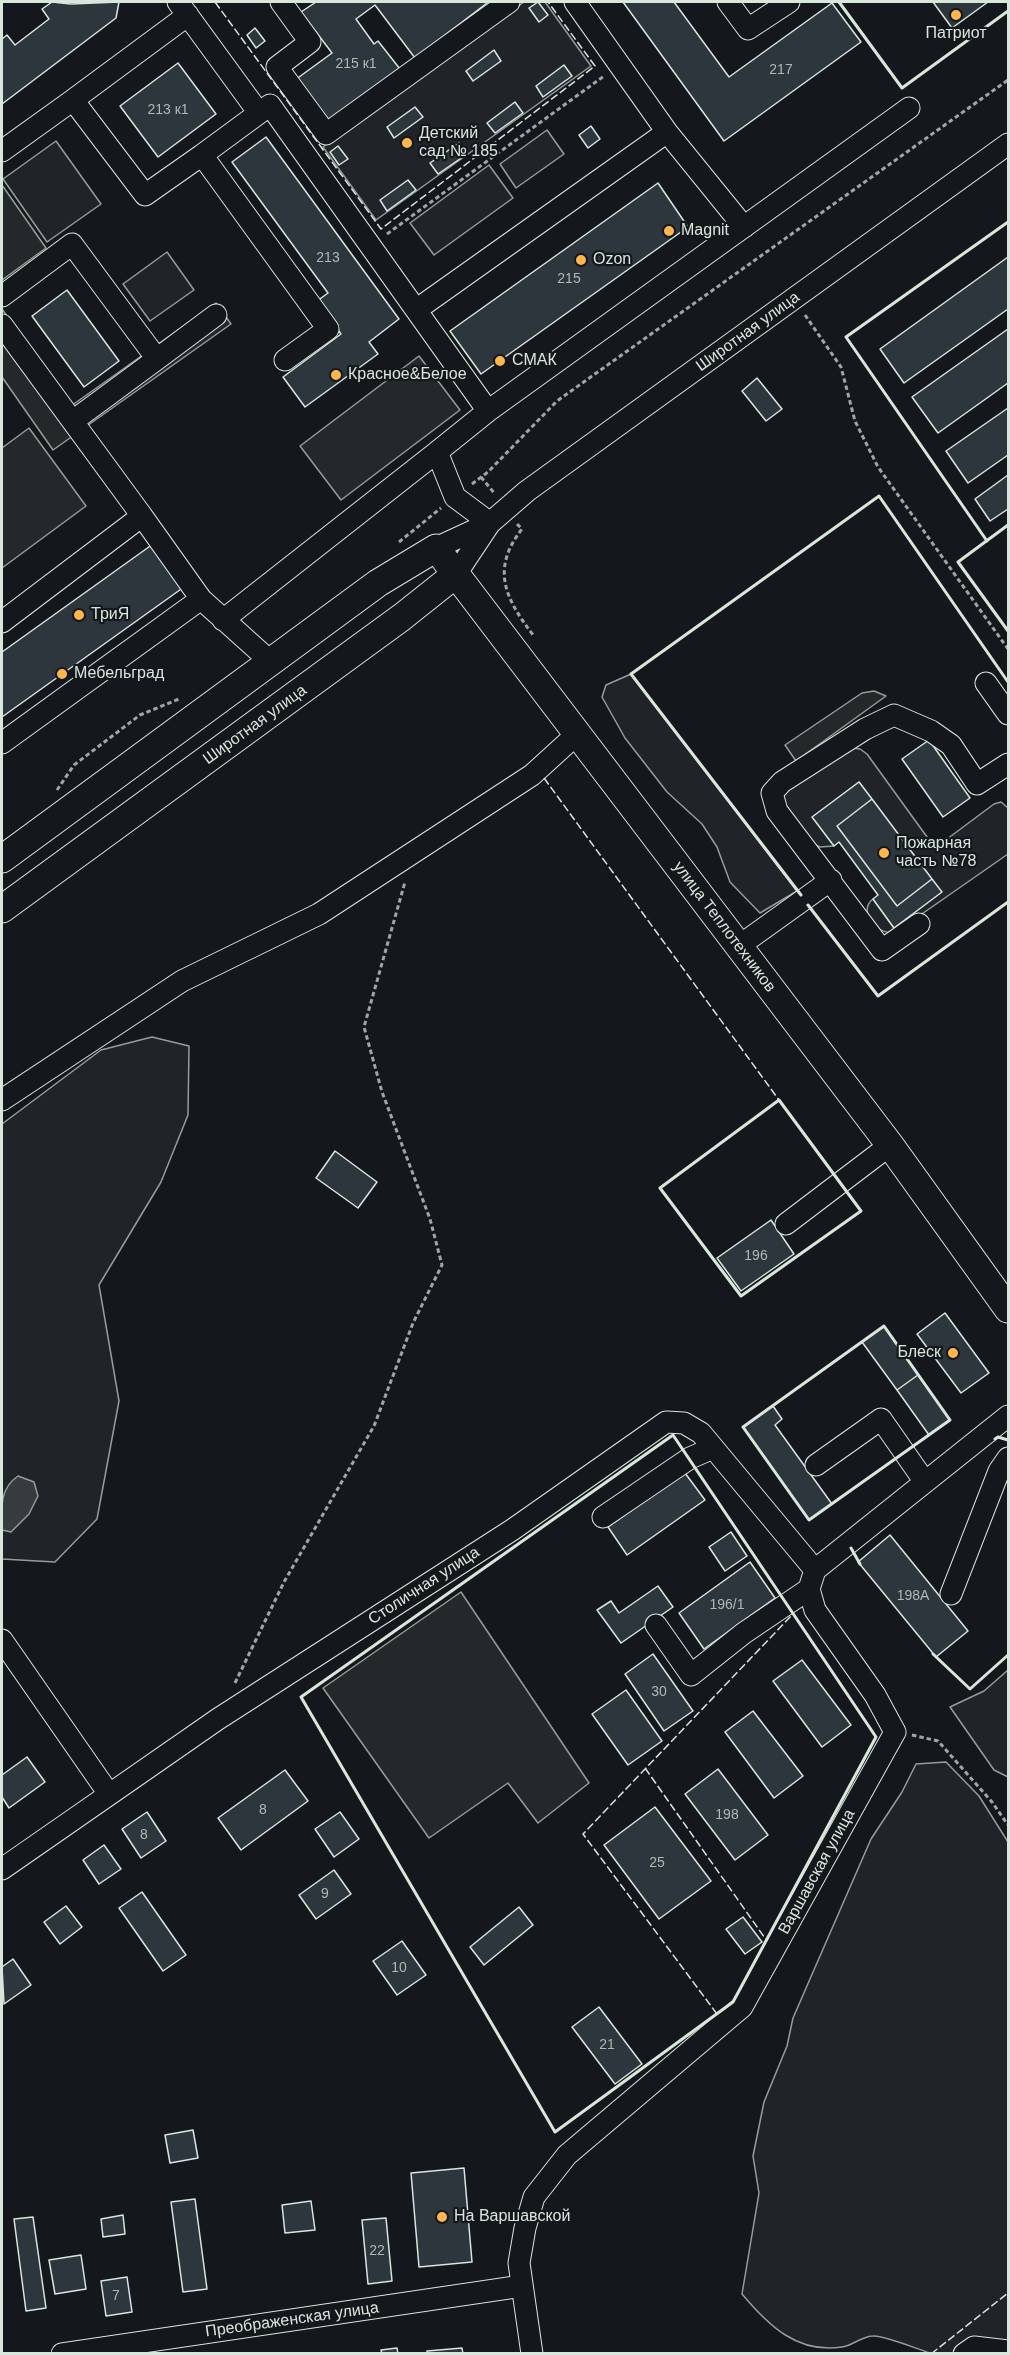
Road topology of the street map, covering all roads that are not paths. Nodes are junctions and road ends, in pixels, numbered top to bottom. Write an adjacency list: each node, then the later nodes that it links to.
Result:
1 (281, 2): 2 (street)
2 (508, 2)
3 (575, 2): 10 (street)
4 (728, 2): 5 (street)
5 (789, 2)
6 (183, 8): 7 (street); 9 (street)
7 (73, 100): 12 (street); 13 (street)
8 (909, 108): 14 (street)
9 (259, 113): 13 (street); 16 (street)
10 (667, 132): 14 (street); 16 (street)
11 (1008, 144): 25 (street, Широтная улица)
12 (2, 151)
13 (202, 155): 20 (street)
14 (744, 227): 21 (street)
15 (2, 296): 19 (street)
16 (416, 310): 21 (street)
17 (216, 315): 19 (street)
18 (2, 325): 22 (street)
19 (157, 359): 22 (street)
20 (285, 360)
21 (488, 411): 23 (street)
22 (73, 421): 24 (street)
23 (437, 452): 25 (street); 29 (street)
24 (142, 516): 28 (street); 30 (street)
25 (490, 523): 26 (street, Широтная улица); 27 (street, Широтная улица)
26 (436, 548): 27 (main road, улица Теплотехников); 31 (main road, Широтная улица)
27 (456, 574): 34 (main road, улица Теплотехников); 39 (main road, Широтная улица)
28 (201, 599): 29 (street); 35 (street)
29 (223, 620): 31 (street)
30 (2, 622)
31 (271, 662): 37 (main road, Широтная улица)
32 (986, 683): 33 (street)
33 (1008, 714)
34 (577, 734): 41 (main road, улица Теплотехников); 42 (street)
35 (2, 743)
36 (1008, 764): 38 (street)
37 (2, 859)
38 (831, 880): 40 (street); 41 (street)
39 (2, 909)
40 (919, 924)
41 (739, 946): 43 (main road, улица Теплотехников)
42 (2, 1100)
43 (890, 1145): 44 (street); 45 (main road, улица Теплотехников)
44 (786, 1224)
45 (1008, 1309)
46 (1008, 1416): 50 (street)
47 (713, 1448): 51 (street); 52 (street, Столичная улица); 56 (street, Столичная улица)
48 (1008, 1458): 53 (street)
49 (816, 1466): 50 (street)
50 (925, 1482): 52 (street)
51 (603, 1517)
52 (812, 1580): 54 (street); 58 (street, Варшавская улица)
53 (951, 1594)
54 (656, 1625)
55 (2, 1640): 56 (street)
56 (109, 1794): 57 (street, Столичная улица)
57 (2, 1869)
58 (522, 2286): 60 (street, Преображенская улица); 61 (street, Варшавская улица)
59 (1008, 2351): 62 (street)
60 (62, 2354)
61 (532, 2354)
62 (964, 2354)

